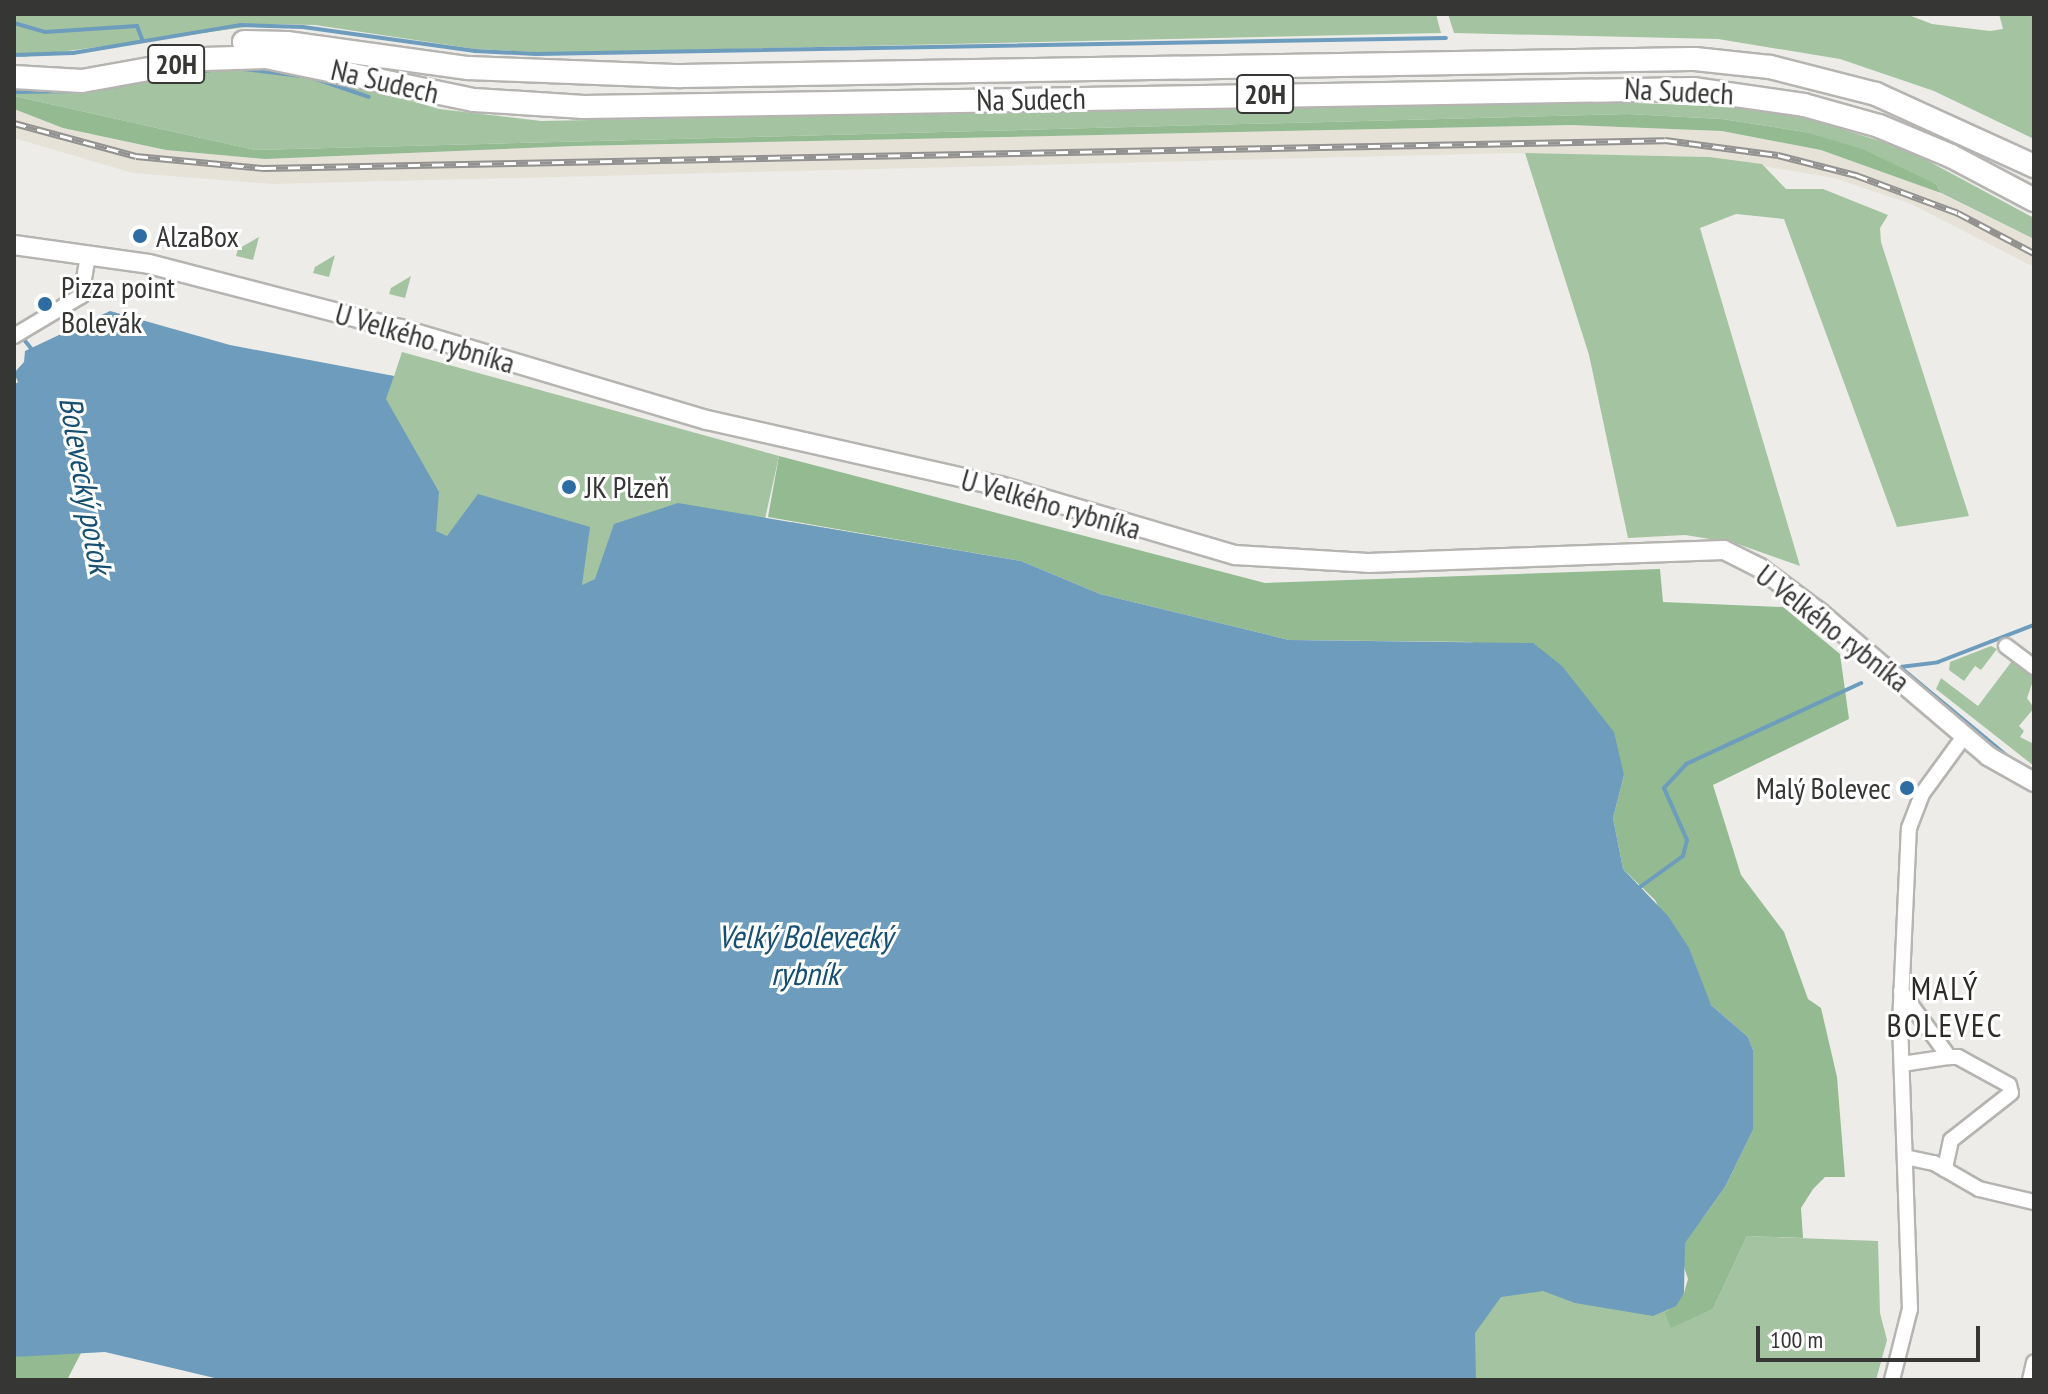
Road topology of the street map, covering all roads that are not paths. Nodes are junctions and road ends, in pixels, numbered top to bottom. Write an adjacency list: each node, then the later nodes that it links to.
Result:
1 (14, 77): 2 (main road, Na Sudech / 20H); 3 (main road, Na Sudech / 20H)
2 (2034, 166)
3 (2034, 200)
4 (14, 245): 5 (street, U Velkého rybníka)
5 (87, 262): 6 (street); 9 (street, U Velkého rybníka)
6 (14, 336)
7 (2006, 646): 8 (street)
8 (2034, 667)
9 (1965, 735): 10 (street, U Velkého rybníka); 11 (street)
10 (2034, 782)
11 (1901, 991): 12 (street); 13 (street)
12 (1949, 1057): 13 (street); 15 (street)
13 (1902, 1064): 14 (street)
14 (1905, 1157): 15 (street); 18 (street)
15 (1945, 1169): 16 (street)
16 (2034, 1202)
17 (2034, 1362): 19 (street)
18 (1892, 1380)
19 (2030, 1380)

